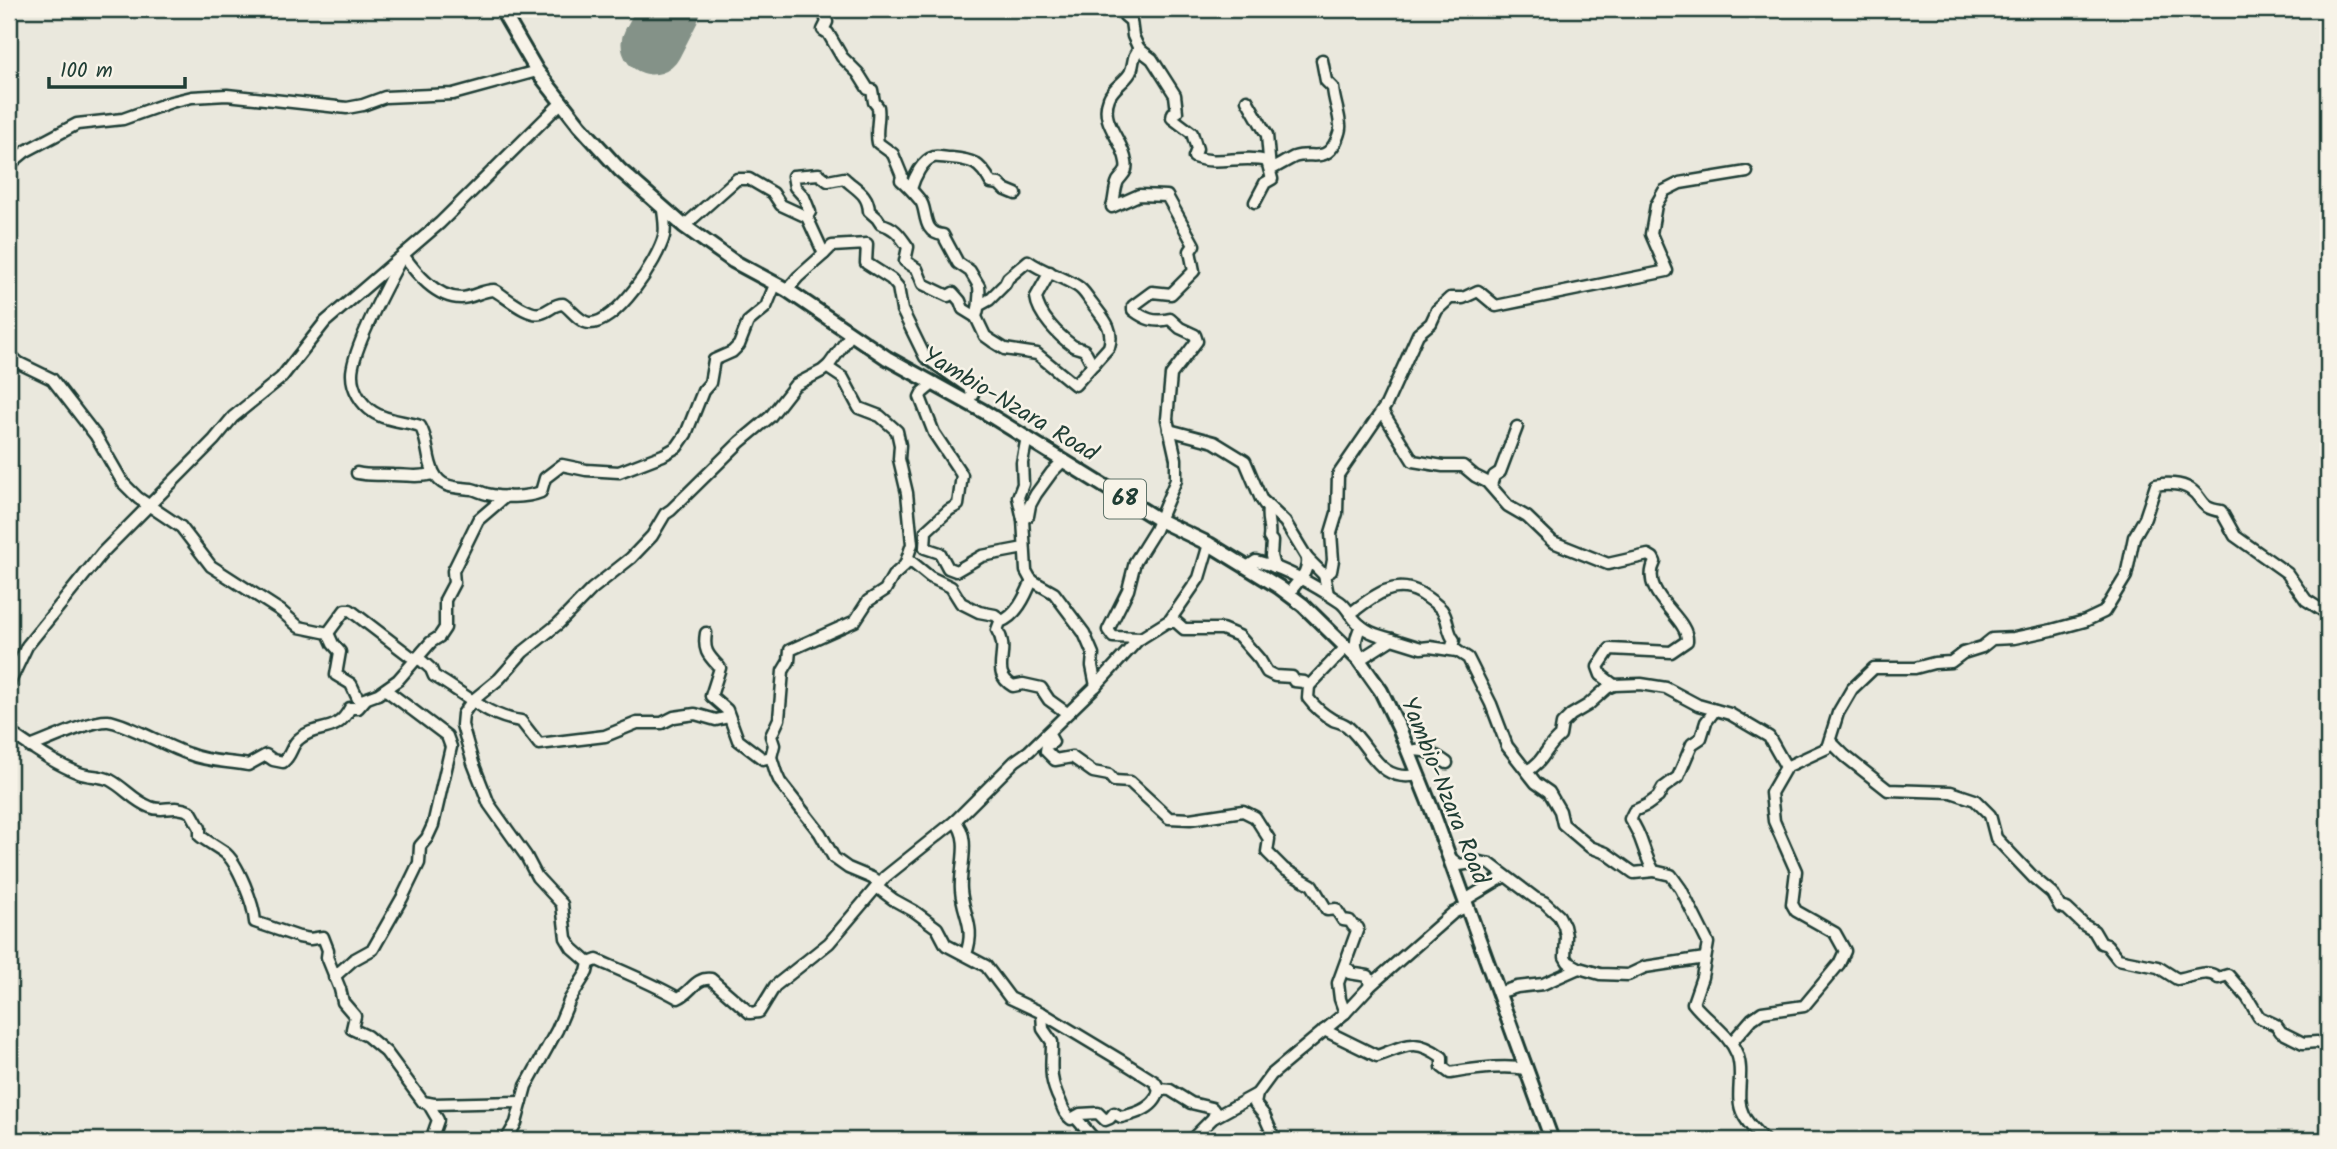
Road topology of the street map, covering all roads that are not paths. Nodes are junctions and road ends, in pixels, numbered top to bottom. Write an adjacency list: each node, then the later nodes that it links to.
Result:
1 (500, 9): 6 (main road, Yambio-Nzara Road / 68)
2 (824, 9): 12 (street)
3 (1130, 9): 4 (street)
4 (1140, 50): 10 (street); 32 (street)
5 (1322, 60): 10 (street)
6 (537, 71): 8 (main road, Yambio-Nzara Road / 68); 9 (street)
7 (1247, 100): 10 (street)
8 (561, 103): 15 (main road, Yambio-Nzara Road / 68); 19 (street)
9 (9, 165)
10 (1270, 170): 14 (street)
11 (1747, 172): 30 (street)
12 (911, 189): 13 (street); 22 (street)
13 (1016, 194)
14 (1255, 202)
15 (663, 209): 17 (main road, Yambio-Nzara Road / 68); 19 (street)
16 (807, 217): 17 (street); 18 (street); 23 (street)
17 (684, 226): 21 (main road, Yambio-Nzara Road / 68)
18 (824, 254): 21 (street); 29 (street)
19 (403, 255): 36 (street); 40 (street)
20 (1050, 272): 22 (street); 26 (street); 26 (street)
21 (781, 287): 24 (main road, Yambio-Nzara Road / 68); 38 (street)
22 (980, 305): 23 (street)
23 (976, 317): 26 (street)
24 (851, 334): 27 (street); 28 (main road, Yambio-Nzara Road / 68)
25 (9, 354): 40 (street)
26 (1094, 363)
27 (829, 365): 46 (street); 76 (street)
28 (934, 383): 29 (main road, Yambio-Nzara Road / 68); 48 (street)
29 (967, 402): 33 (main road, Yambio-Nzara Road / 68)
30 (1382, 411): 37 (street); 50 (street)
31 (1517, 427): 37 (street)
32 (1169, 430): 39 (street); 42 (street)
33 (1027, 437): 34 (main road, Yambio-Nzara Road / 68); 41 (street)
34 (1065, 460): 41 (street); 42 (main road, Yambio-Nzara Road / 68)
35 (357, 472): 36 (street)
36 (434, 474): 38 (street)
37 (1491, 485): 71 (street)
38 (506, 496): 68 (street)
39 (1261, 499): 45 (street); 49 (street)
40 (152, 506): 62 (street); 70 (street)
41 (1023, 519): 44 (street)
42 (1159, 520): 43 (main road, Yambio-Nzara Road / 68); 64 (street)
43 (1209, 544): 47 (main road, Yambio-Nzara Road / 68); 60 (street)
44 (1024, 548): 48 (street); 51 (street)
45 (1307, 558): 50 (street); 52 (street)
46 (908, 559): 54 (street); 85 (street)
47 (1247, 567): 49 (street); 53 (main road, Yambio-Nzara Road / 68)
48 (948, 568): 54 (street)
49 (1275, 568): 52 (street); 53 (street)
50 (1324, 575): 56 (street)
51 (1032, 580): 59 (street); 72 (street)
52 (1301, 580): 55 (street); 56 (street)
53 (1273, 583): 55 (main road, Yambio-Nzara Road / 68)
54 (951, 587): 59 (street)
55 (1289, 594): 66 (main road, Yambio-Nzara Road / 68)
56 (1328, 594): 57 (street)
57 (1350, 614): 61 (street); 67 (street)
58 (2328, 614): 82 (street)
59 (1001, 620): 78 (street)
60 (1168, 622): 64 (street); 73 (street)
61 (1360, 626): 65 (street); 69 (street)
62 (328, 633): 68 (street); 75 (street)
63 (706, 633): 79 (street)
64 (1141, 638): 72 (street)
65 (1392, 639): 67 (street); 69 (street)
66 (1346, 647): 69 (main road, Yambio-Nzara Road / 68); 73 (street)
67 (1457, 652): 88 (street)
68 (416, 658): 74 (street); 76 (street)
69 (1361, 659): 84 (main road, Yambio-Nzara Road / 68)
70 (9, 684)
71 (1614, 685): 77 (street); 88 (street)
72 (1096, 686): 78 (street)
73 (1309, 686): 89 (street)
74 (386, 690): 75 (street); 101 (street)
75 (365, 700): 83 (street)
76 (472, 701): 79 (street); 98 (street)
77 (1716, 710): 87 (street); 92 (street)
78 (1066, 713): 81 (street)
79 (729, 717): 85 (street)
80 (9, 732): 83 (street)
81 (1048, 733): 90 (street); 99 (street)
82 (1830, 741): 87 (street); 108 (street)
83 (30, 747): 101 (street)
84 (1408, 751): 86 (street); 89 (main road, Yambio-Nzara Road / 68)
85 (771, 757): 94 (street)
86 (1447, 763)
87 (1787, 767): 107 (street)
88 (1528, 771): 92 (street)
89 (1418, 775): 91 (main road, Yambio-Nzara Road / 68)
90 (955, 821): 94 (street); 96 (street)
91 (1449, 856): 93 (street); 95 (main road, Yambio-Nzara Road / 68)
92 (1654, 871): 97 (street)
93 (1505, 876): 95 (street); 100 (street)
94 (878, 884): 96 (street); 98 (street)
95 (1466, 903): 102 (street); 103 (main road, Yambio-Nzara Road / 68)
96 (966, 954): 104 (street)
97 (1705, 958): 100 (street); 107 (street)
98 (589, 963): 112 (street)
99 (1344, 968): 102 (street); 105 (street)
100 (1579, 968): 103 (street)
101 (334, 978): 113 (street)
102 (1370, 986): 105 (street)
103 (1498, 993): 109 (main road, Yambio-Nzara Road / 68)
104 (1042, 1013): 110 (street); 114 (street)
105 (1345, 1013): 106 (street)
106 (1324, 1030): 109 (street); 111 (street)
107 (1731, 1043): 122 (street)
108 (2328, 1046)
109 (1526, 1069): 121 (main road, Yambio-Nzara Road / 68)
110 (1159, 1089): 114 (street); 115 (street)
111 (1257, 1094): 115 (street); 120 (street)
112 (522, 1102): 113 (street); 117 (street)
113 (428, 1103): 116 (street)
114 (1076, 1118): 118 (street)
115 (1213, 1118): 119 (street)
116 (431, 1140)
117 (506, 1140)
118 (1095, 1140)
119 (1191, 1140)
120 (1275, 1140)
121 (1552, 1140)
122 (1764, 1140)

